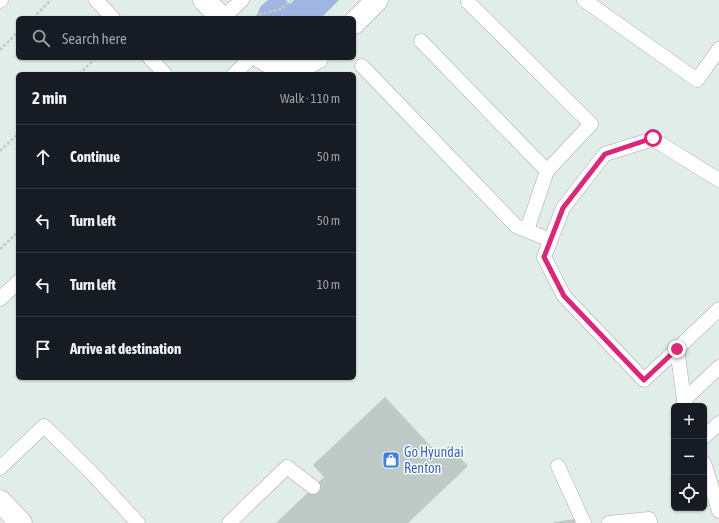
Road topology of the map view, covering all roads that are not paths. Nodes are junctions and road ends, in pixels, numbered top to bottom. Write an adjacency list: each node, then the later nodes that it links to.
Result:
1 (96, 0): 7 (lane)
2 (204, 0): 8 (street)
3 (242, 0): 9 (lane)
4 (377, 0): 10 (street)
5 (584, 0): 12 (lane)
6 (468, 2): 20 (lane)
7 (111, 16)
8 (220, 16)
9 (224, 16)
10 (356, 21)
11 (421, 41): 20 (lane)
12 (719, 49)
13 (152, 60): 18 (lane)
14 (249, 60): 19 (lane)
15 (265, 60): 16 (street)
16 (313, 60)
17 (362, 66): 22 (lane)
18 (163, 72)
19 (236, 72)
20 (548, 171): 22 (lane)
21 (719, 180): 23 (lane)
22 (527, 230): 23 (lane)
23 (550, 240): 27 (lane)
24 (16, 284): 25 (lane)
25 (0, 299)
26 (719, 309): 27 (lane)
27 (677, 349): 29 (lane)
28 (719, 367): 29 (lane)
29 (685, 403)
30 (719, 423): 31 (lane)
31 (707, 434)
32 (558, 466): 41 (lane)
33 (0, 468): 39 (lane)
34 (707, 473): 37 (lane)
35 (313, 487): 40 (lane)
36 (0, 502): 38 (street)
37 (719, 511)
38 (21, 523)
39 (138, 523)
40 (229, 523)
41 (584, 523)
42 (609, 523): 43 (lane)
43 (650, 523)

